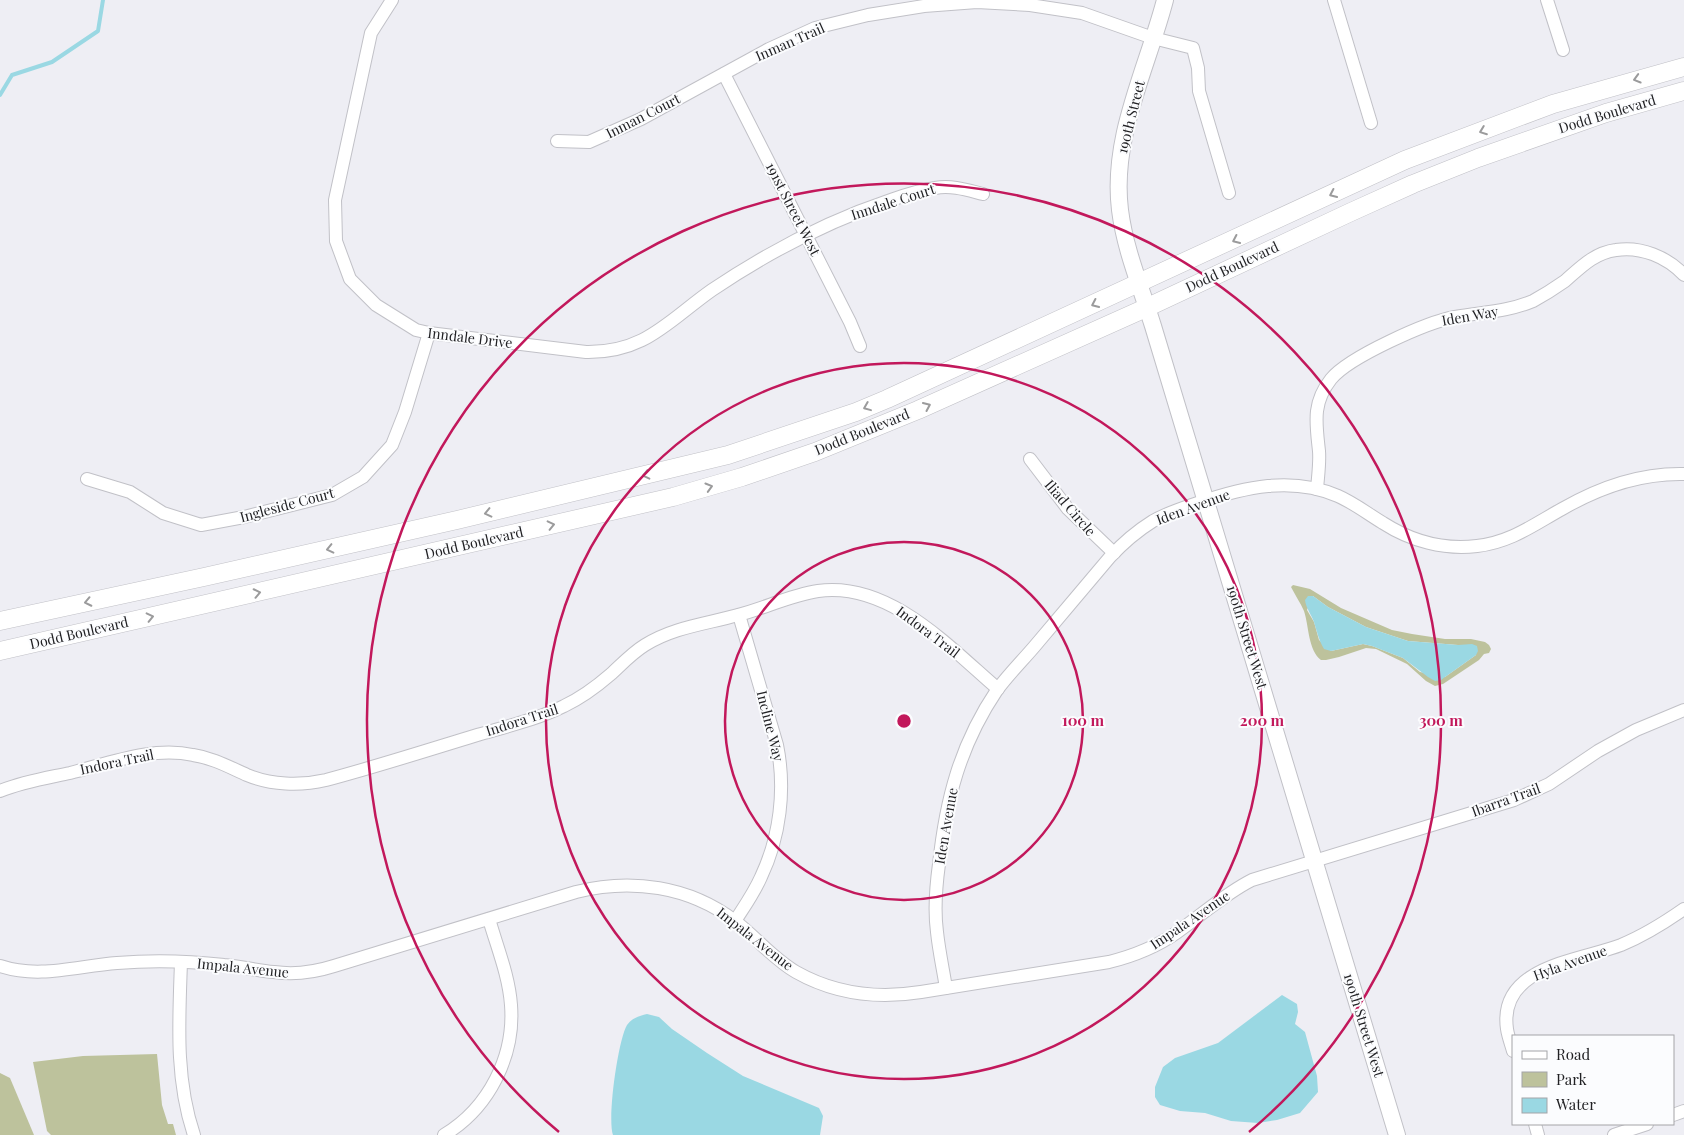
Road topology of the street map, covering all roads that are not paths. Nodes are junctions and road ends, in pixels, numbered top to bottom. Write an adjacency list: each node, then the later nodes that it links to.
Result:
1 (392, 0): 18 (street, Inndale Drive)
2 (1165, 0): 5 (street, 190th Street)
3 (1334, 0): 10 (street)
4 (1547, 0): 6 (street)
5 (1153, 38): 8 (street, Inman Trail); 12 (street); 16 (street, 190th Street)
6 (1563, 50)
7 (1684, 67): 16 (main road, Dodd Boulevard, one-way to 16)
8 (724, 74): 11 (street, Inman Court); 14 (street, 191st Street West)
9 (1684, 91): 17 (main road, Dodd Boulevard)
10 (1371, 123)
11 (557, 141)
12 (1229, 193)
13 (983, 194): 14 (street, Inndale Court)
14 (806, 236): 18 (street, Inndale Drive); 19 (street, 191st Street West)
15 (1684, 275): 23 (street, Iden Way)
16 (1139, 284): 17 (street, 190th Street West); 27 (main road, Dodd Boulevard, one-way to 27)
17 (1148, 307): 24 (street, 190th Street West); 28 (main road, Dodd Boulevard, one-way to 17)
18 (428, 333): 22 (street, Ingleside Court)
19 (860, 346)
20 (1030, 459): 25 (street, Iliad Circle)
21 (1684, 474): 23 (street, Iden Avenue)
22 (87, 479)
23 (1317, 488): 24 (street, Iden Avenue)
24 (1206, 500): 25 (street, Iden Avenue); 32 (street, 190th Street West)
25 (1114, 553): 29 (street, Iden Avenue)
26 (739, 615): 29 (street, Indora Trail); 31 (street, Indora Trail); 35 (street, Incline Way)
27 (0, 621)
28 (0, 651)
29 (998, 689): 38 (street, Iden Avenue)
30 (1684, 710): 32 (street, Ibarra Trail)
31 (0, 791)
32 (1315, 861): 38 (street, Impala Avenue); 43 (street, 190th Street West)
33 (1684, 909): 39 (street, Hyla Avenue)
34 (489, 919): 35 (street, Impala Avenue); 36 (street, Impala Avenue); 42 (street)
35 (735, 921): 38 (street, Impala Avenue)
36 (181, 962): 37 (street, Impala Avenue); 41 (street)
37 (0, 966)
38 (946, 988)
39 (1512, 1047)
40 (1644, 1125): 44 (street)
41 (194, 1135)
42 (444, 1135)
43 (1397, 1135)
44 (1614, 1135)

